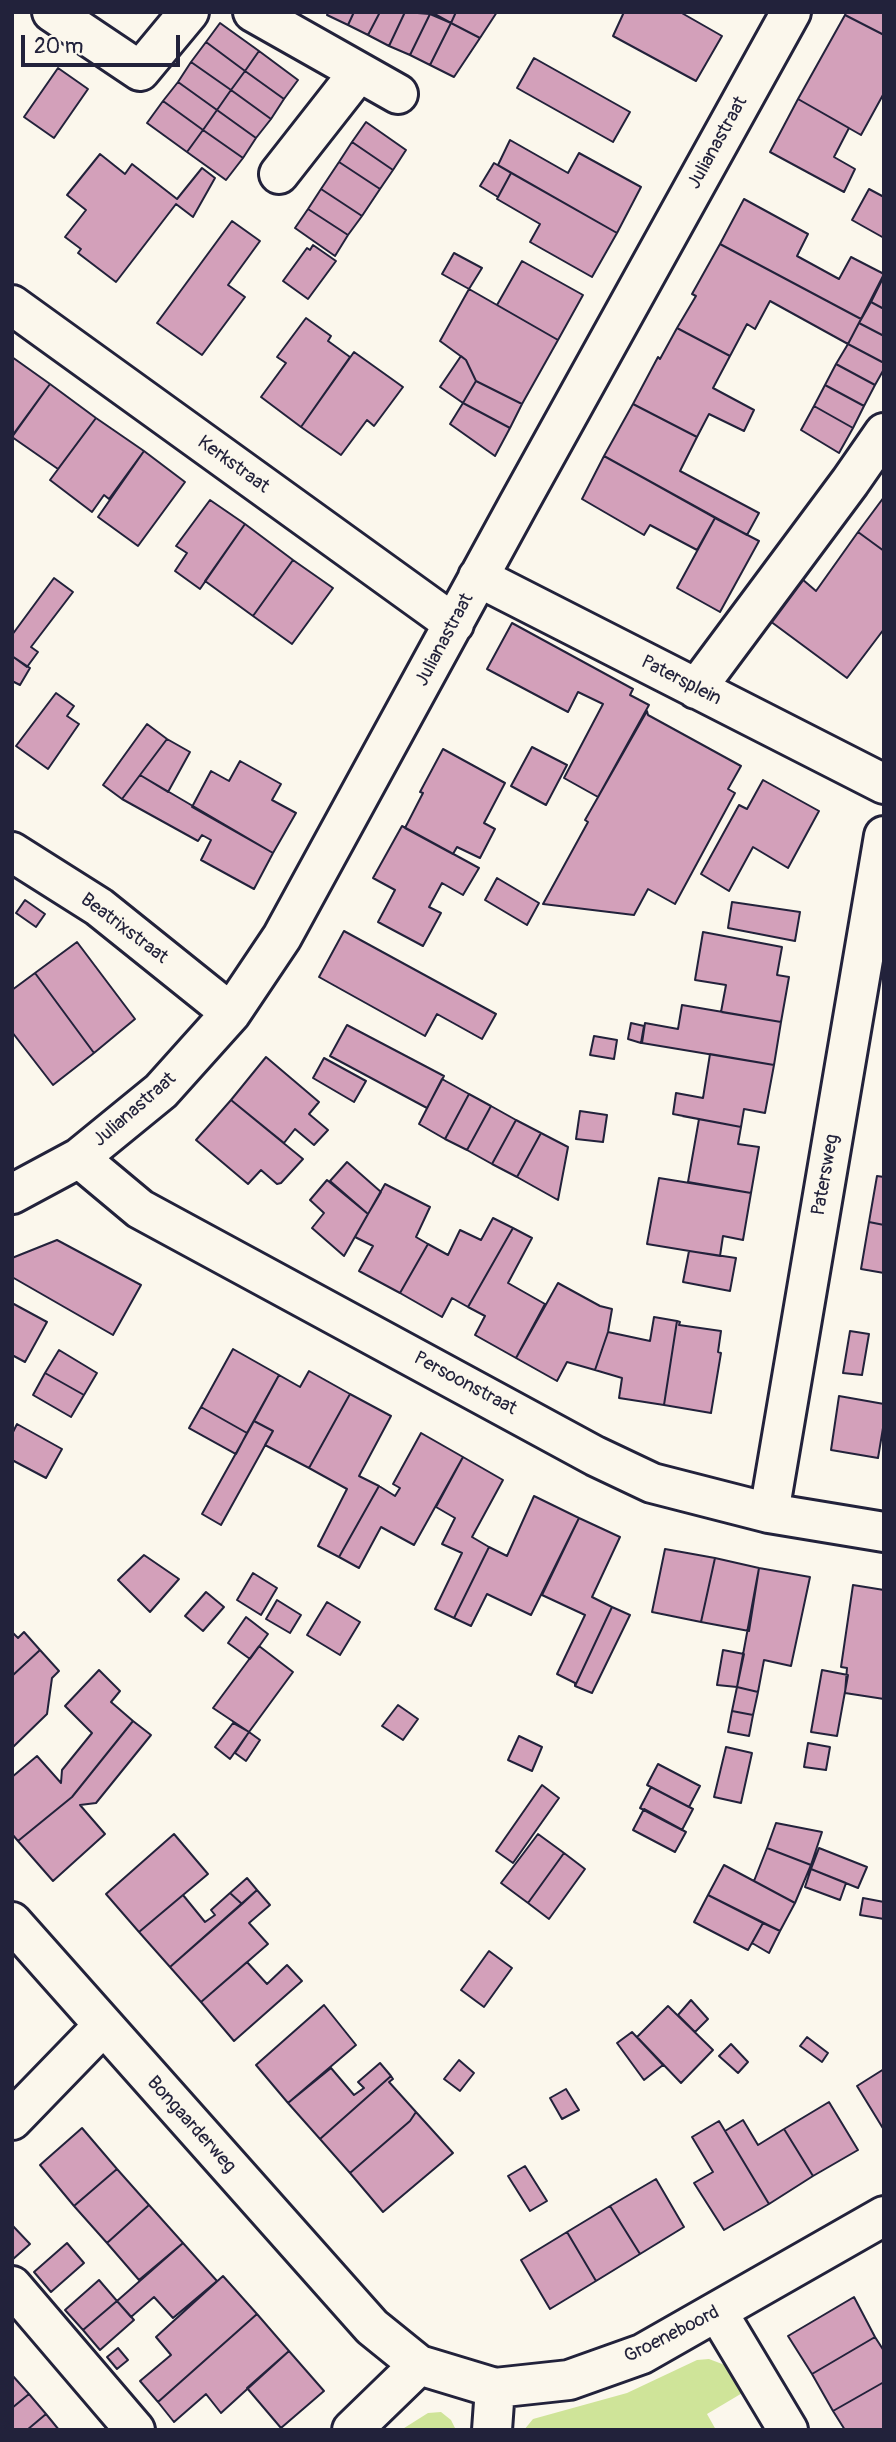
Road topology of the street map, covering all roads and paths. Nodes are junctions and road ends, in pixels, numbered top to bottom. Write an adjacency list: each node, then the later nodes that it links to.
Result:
1 (52, 12): 2 (street)
2 (189, 12)
3 (253, 12): 5 (street)
4 (791, 12): 10 (street, Julianastraat)
5 (359, 72): 6 (street); 7 (street)
6 (398, 94)
7 (279, 174)
8 (12, 305): 11 (street, Kerkstraat)
9 (884, 433): 12 (street)
10 (478, 577): 11 (street, Julianastraat); 12 (street, Patersplein)
11 (454, 624): 16 (street, Julianastraat)
12 (696, 689): 13 (street, Patersplein)
13 (884, 784)
14 (884, 836): 19 (street, Patersweg)
15 (12, 852): 16 (street, Beatrixstraat)
16 (231, 1013): 17 (street, Julianastraat)
17 (79, 1158): 18 (street, Julianastraat); 19 (street, Persoonstraat)
18 (12, 1194)
19 (769, 1513): 20 (street, Persoonstraat)
20 (884, 1532)
21 (12, 1922): 22 (street, Bongaarderweg)
22 (103, 2026): 23 (street); 27 (street, Bongaarderweg)
23 (12, 2120)
24 (884, 2216): 26 (street, Groeneboord)
25 (12, 2286): 30 (street)
26 (718, 2313): 29 (street, Groeneboord); 33 (street)
27 (372, 2327): 28 (street, Groeneboord)
28 (419, 2365): 29 (street, Groeneboord); 31 (street)
29 (495, 2388): 32 (street)
30 (135, 2430)
31 (352, 2430)
32 (492, 2430)
33 (788, 2430)

